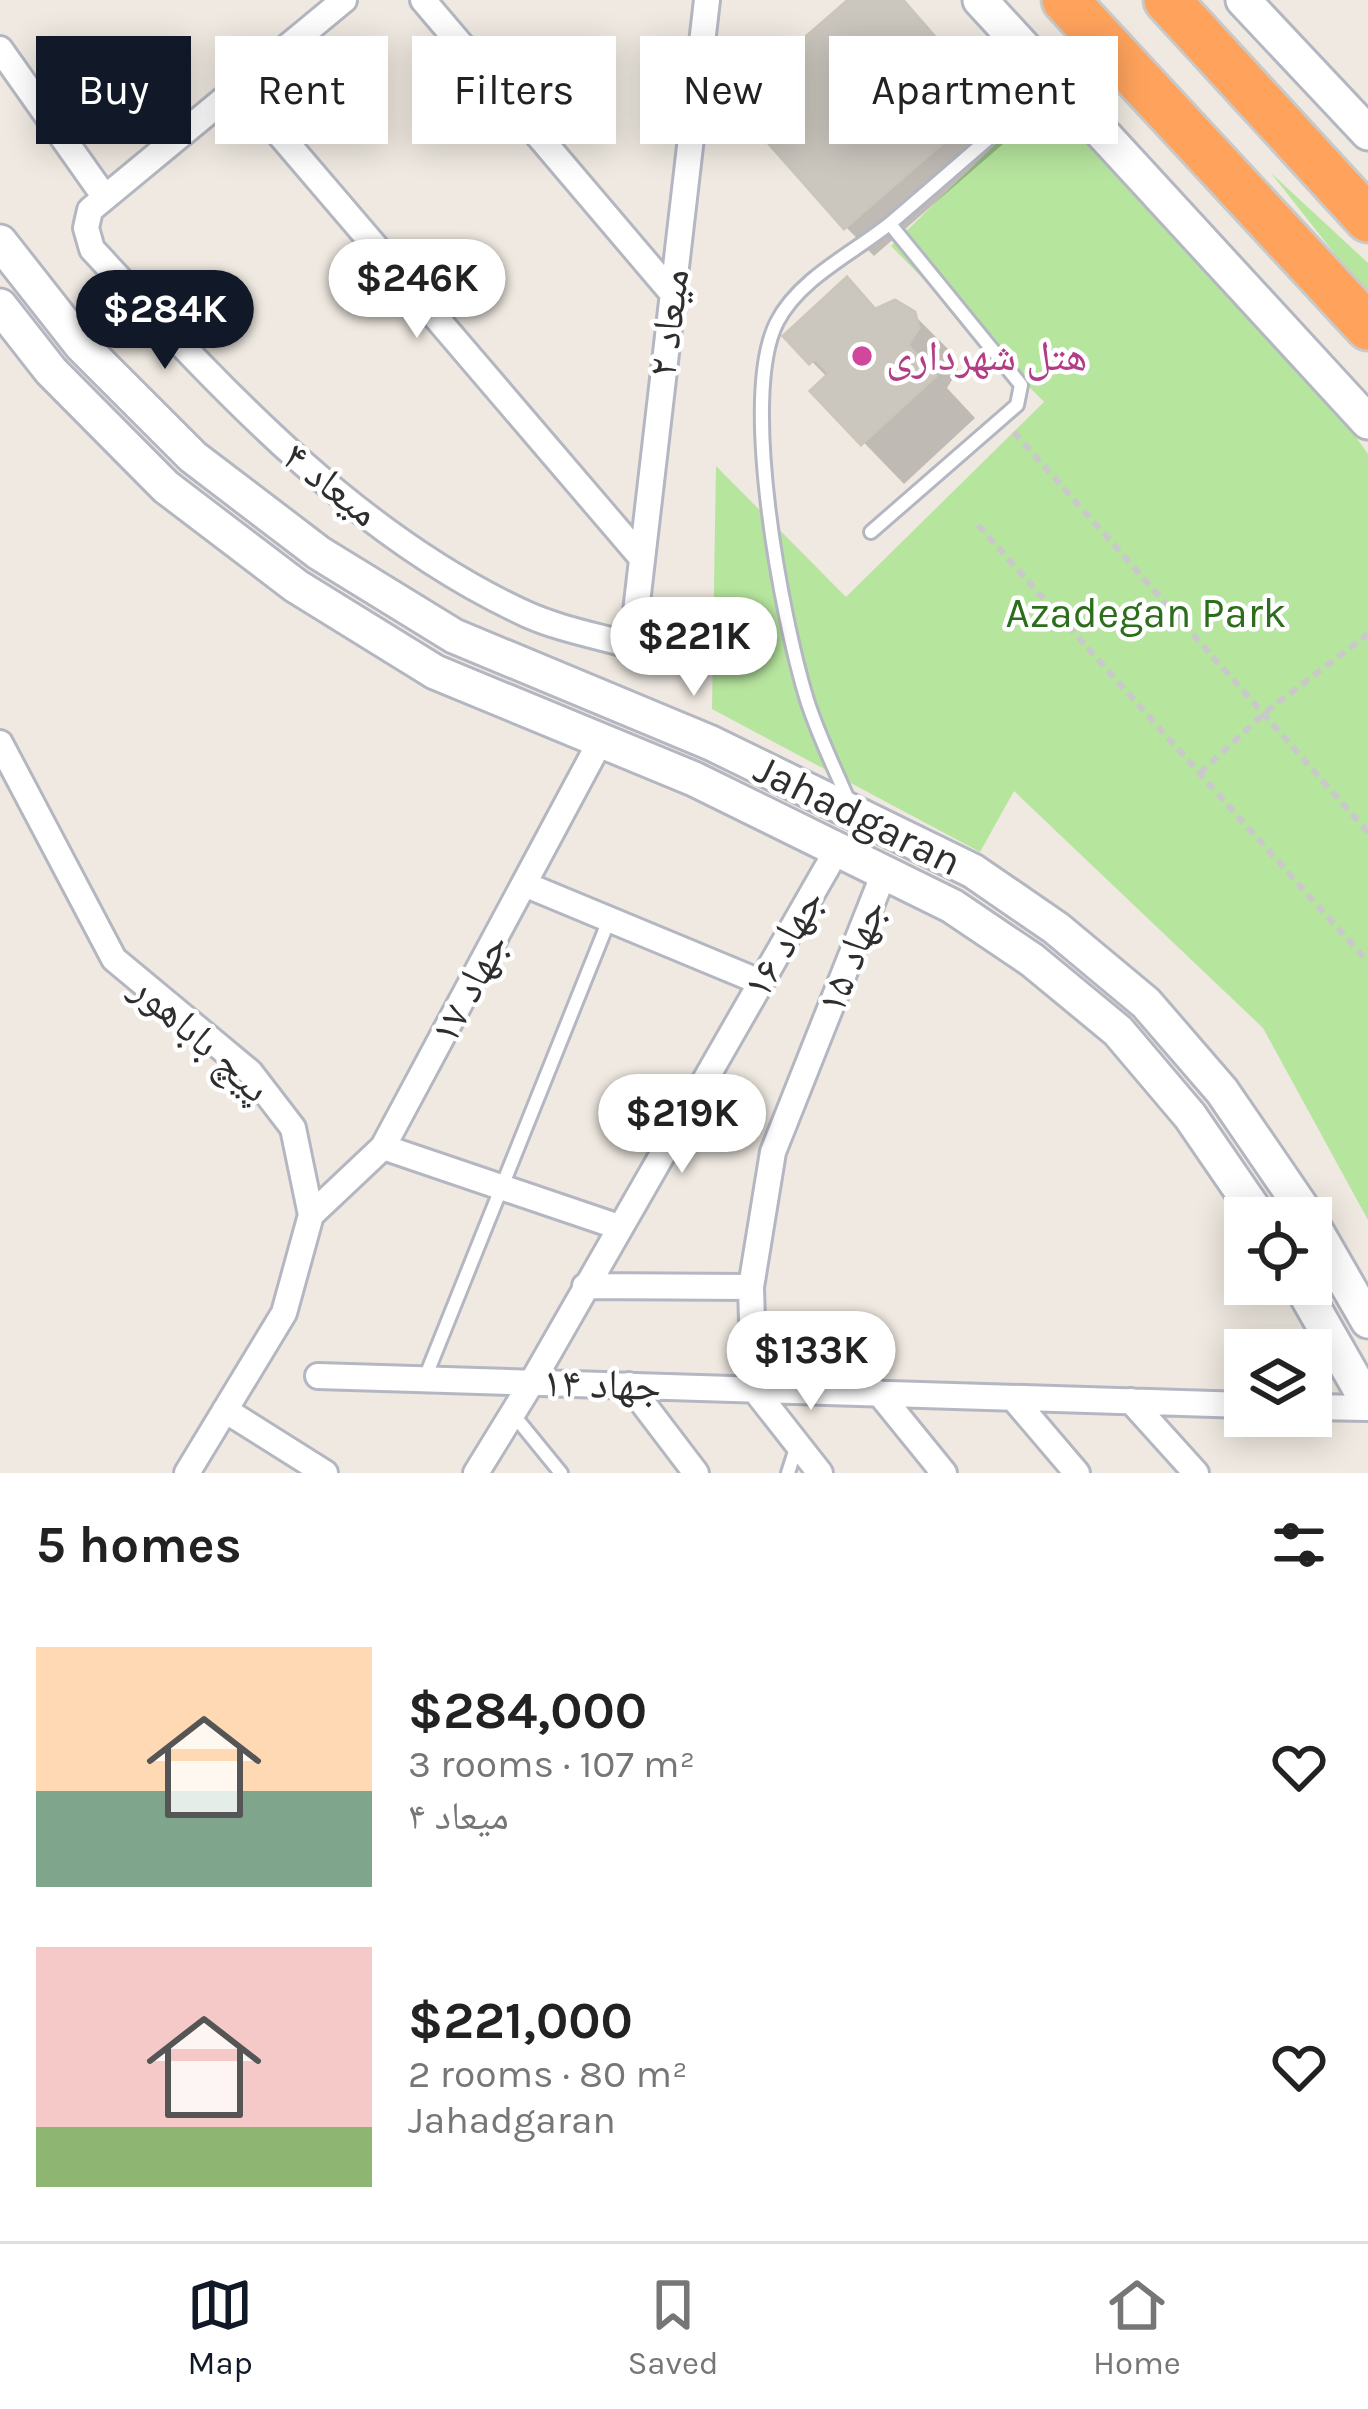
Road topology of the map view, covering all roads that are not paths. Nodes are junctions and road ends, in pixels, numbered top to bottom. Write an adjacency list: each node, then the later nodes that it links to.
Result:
1 (344, 0): 8 (street)
2 (423, 0): 20 (street)
3 (707, 0): 20 (street, میعاد ۲)
4 (980, 0): 9 (main road)
5 (1066, 0): 22 (highway)
6 (1167, 0): 17 (highway)
7 (1244, 0): 12 (main road)
8 (301, 36)
9 (1013, 36)
10 (0, 49): 16 (street)
11 (215, 107): 16 (street)
12 (1368, 134)
13 (287, 144): 25 (street)
14 (982, 144): 18 (lane)
15 (1112, 144): 23 (main road)
16 (104, 196): 26 (street, میعاد ۴)
17 (1368, 219)
18 (890, 224): 24 (lane); 29 (lane)
19 (0, 242): 29 (main road, Jahadgaran)
20 (672, 292): 25 (street, میعاد ۲)
21 (0, 306): 27 (main road, Jahadgaran)
22 (1368, 327)
23 (1368, 422)
24 (871, 532)
25 (640, 556): 26 (street, میعاد ۲)
26 (632, 646)
27 (601, 740): 30 (main road, Jahadgaran); 32 (street, جهاد ۱۷)
28 (0, 743): 39 (street, پیچ باباهور)
29 (854, 814): 38 (main road, Jahadgaran)
30 (837, 850): 31 (main road, Jahadgaran); 34 (street, جهاد ۱۶)
31 (884, 873): 37 (main road, Jahadgaran); 43 (street, جهاد ۱۵)
32 (524, 884): 33 (street); 35 (street, جهاد ۱۷)
33 (609, 920): 34 (street); 36 (lane)
34 (760, 982): 40 (street, جهاد ۱۶)
35 (383, 1147): 36 (street); 39 (street, جهاد ۱۷)
36 (502, 1188): 40 (street); 47 (lane)
37 (1246, 1197)
38 (1294, 1197)
39 (311, 1215): 57 (street, پیچ باباهور)
40 (619, 1227): 42 (street, جهاد ۱۶)
41 (1332, 1258): 45 (main road, Jahadgaran)
42 (585, 1286): 43 (street); 48 (street, جهاد ۱۶)
43 (751, 1287): 50 (street, جهاد ۱۵)
44 (1312, 1305): 55 (main road)
45 (1368, 1321)
46 (318, 1376): 47 (street, جهاد ۱۴)
47 (424, 1379): 48 (street, جهاد ۱۴)
48 (532, 1382): 49 (street, جهاد ۱۴); 58 (street, جهاد ۱۶)
49 (629, 1385): 50 (street, جهاد ۱۴); 64 (street)
50 (754, 1389): 51 (street, جهاد ۱۴); 59 (street)
51 (879, 1393): 52 (street, جهاد ۱۴); 67 (street)
52 (1013, 1398): 53 (street, جهاد ۱۴); 68 (street)
53 (1131, 1401): 54 (street, جهاد ۱۴); 69 (street)
54 (1224, 1404)
55 (1368, 1406): 56 (street)
56 (1332, 1407)
57 (225, 1410): 60 (street, پیچ باباهور); 61 (street)
58 (511, 1412): 62 (street, جهاد ۱۶); 63 (lane)
59 (797, 1444): 65 (lane); 66 (street)
60 (187, 1473)
61 (325, 1473)
62 (476, 1473)
63 (561, 1473)
64 (696, 1473)
65 (788, 1473)
66 (820, 1473)
67 (944, 1473)
68 (1077, 1473)
69 (1196, 1473)

